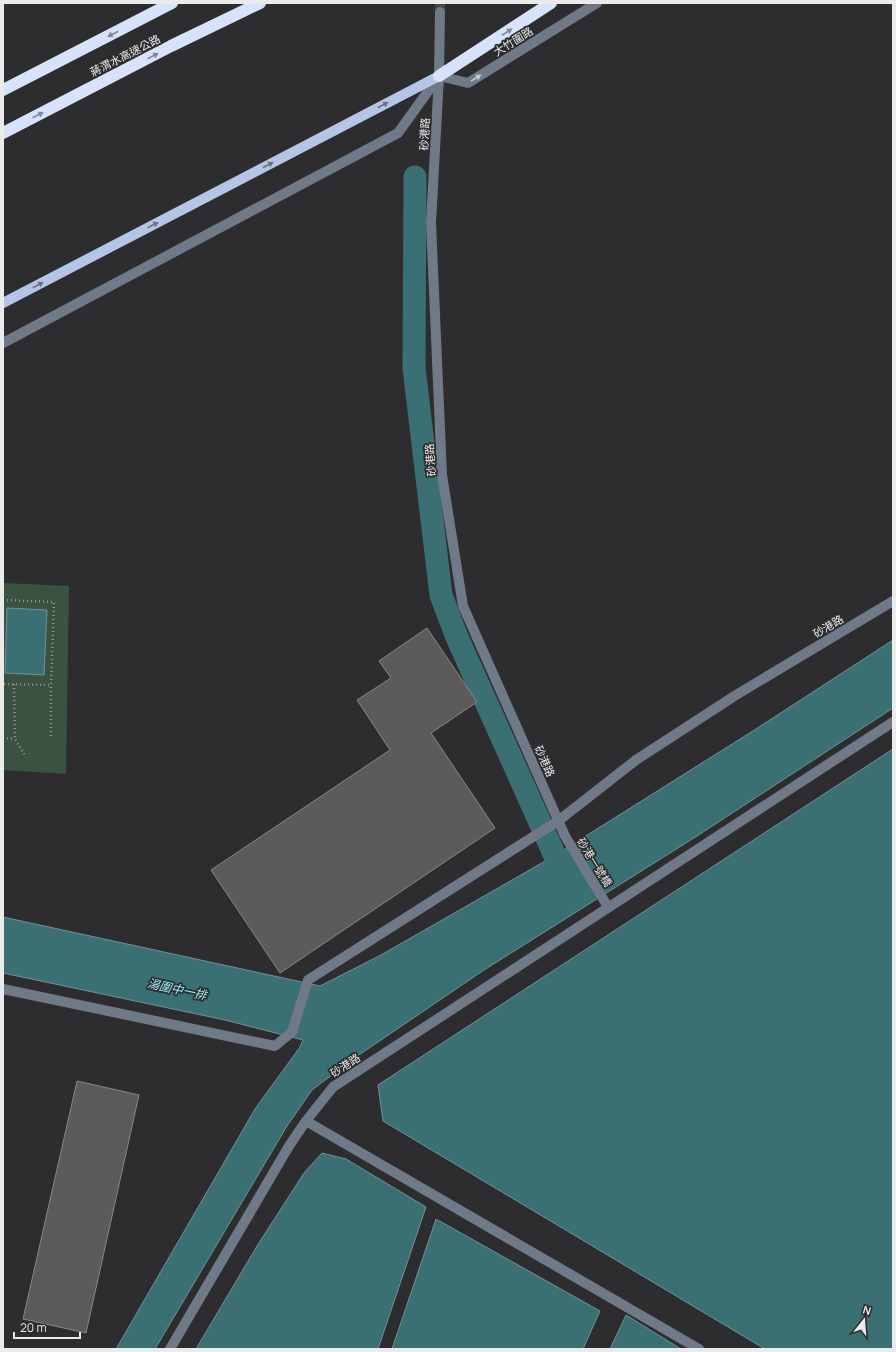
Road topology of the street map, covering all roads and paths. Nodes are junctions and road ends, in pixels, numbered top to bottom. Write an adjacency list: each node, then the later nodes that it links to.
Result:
1 (172, 3): 7 (highway, one-way to 7)
2 (260, 3): 8 (highway, 蔣渭水高速公路, one-way to 2)
3 (551, 3): 6 (highway, one-way to 3)
4 (597, 3): 6 (street, 大竹圍路, one-way to 4)
5 (440, 12): 6 (street, 砂港路)
6 (439, 76): 9 (main road, one-way to 6); 10 (street); 21 (street, 砂港路)
7 (3, 90)
8 (3, 133)
9 (3, 303)
10 (3, 343)
11 (3, 600): 15 (path)
12 (893, 601): 21 (street, 砂港路)
13 (3, 684): 14 (path)
14 (14, 684): 15 (path); 19 (path)
15 (51, 685): 17 (path)
16 (893, 722): 23 (street, 砂港路)
17 (51, 736)
18 (3, 738): 19 (path)
19 (15, 739): 20 (path)
20 (25, 755)
21 (558, 821): 22 (street, 砂港路); 24 (street)
22 (565, 836): 23 (street, 砂港一號橋)
23 (607, 903): 25 (street, 砂港路)
24 (3, 988)
25 (306, 1121): 26 (street, 砂港路); 27 (street)
26 (170, 1349)
27 (699, 1349)

